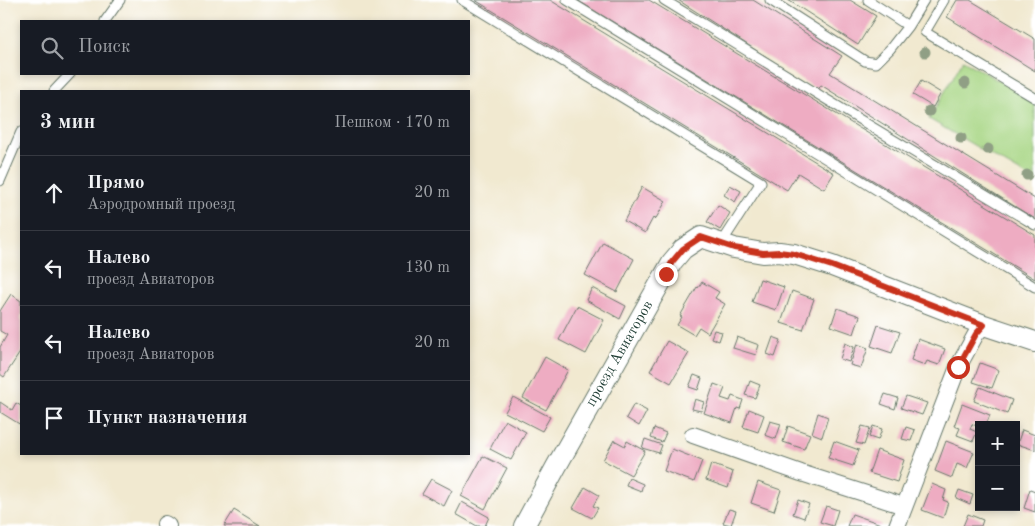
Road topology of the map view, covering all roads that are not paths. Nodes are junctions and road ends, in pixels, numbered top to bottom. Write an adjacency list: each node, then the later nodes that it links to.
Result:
1 (120, 0): 9 (lane)
2 (462, 0): 17 (lane)
3 (566, 0): 18 (lane)
4 (664, 0): 16 (lane)
5 (770, 0): 10 (lane)
6 (868, 0): 10 (lane)
7 (924, 0): 10 (lane)
8 (944, 0): 13 (lane)
9 (107, 20)
10 (908, 26)
11 (69, 75): 12 (lane)
12 (55, 90)
13 (1035, 98)
14 (20, 134): 15 (lane)
15 (0, 182)
16 (1035, 225)
17 (721, 244): 19 (street, проезд Авиаторов); 23 (street, проезд Авиаторов)
18 (1035, 287)
19 (984, 325): 20 (street, проезд Авиаторов); 22 (street)
20 (1035, 342)
21 (693, 435): 22 (street)
22 (904, 506): 24 (street)
23 (524, 526)
24 (897, 526)

